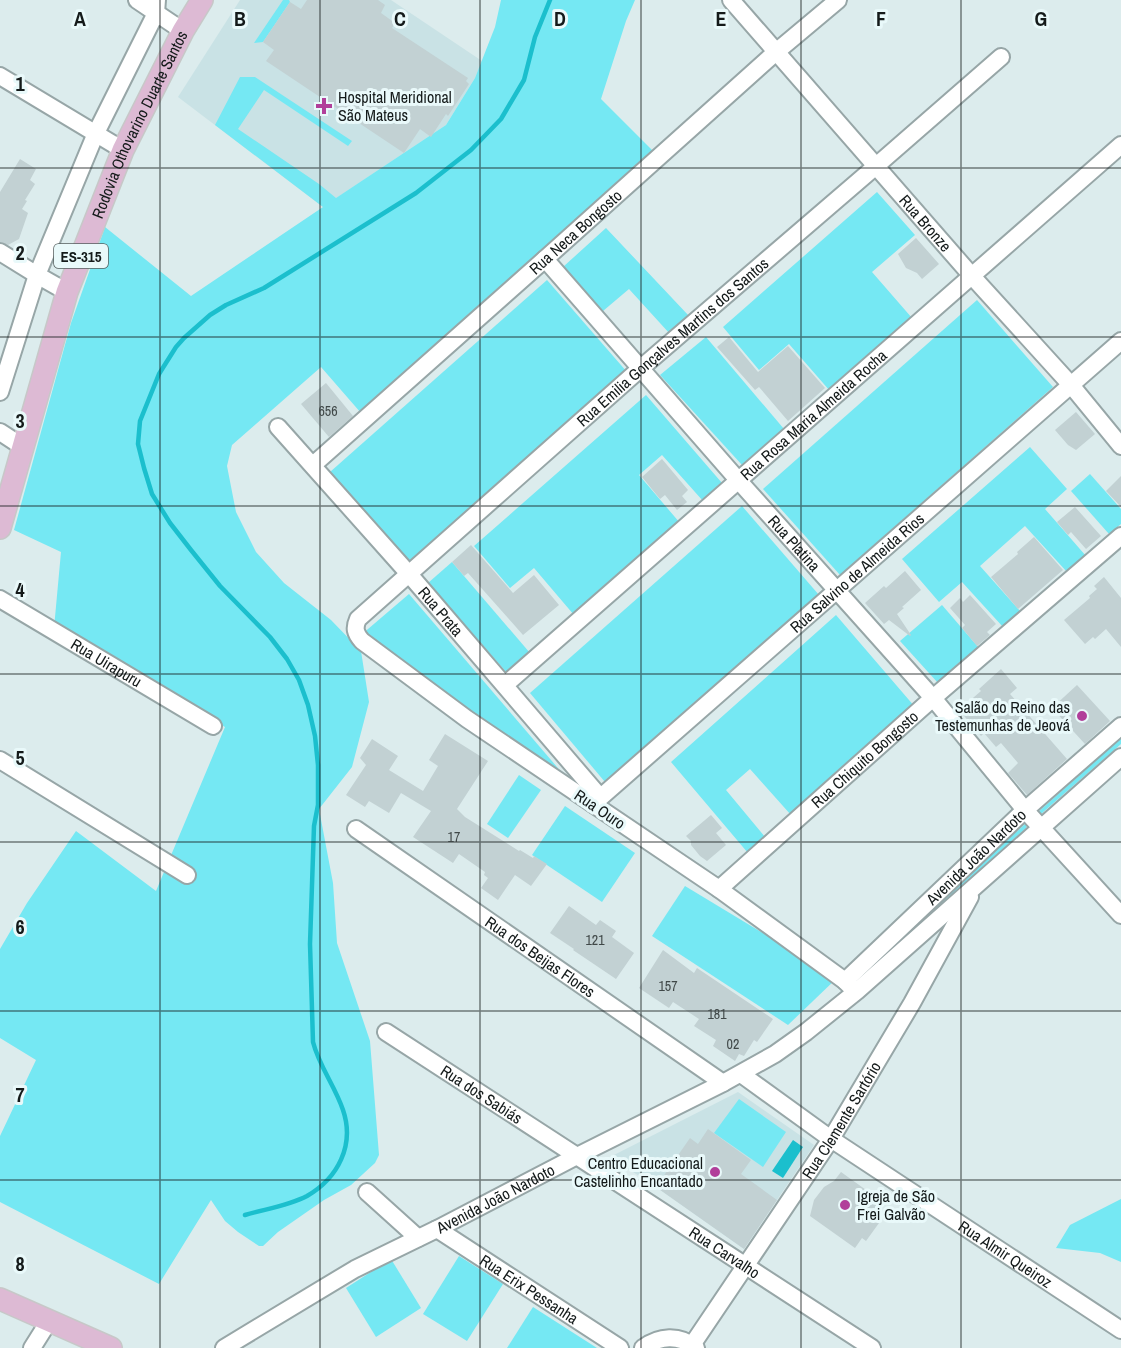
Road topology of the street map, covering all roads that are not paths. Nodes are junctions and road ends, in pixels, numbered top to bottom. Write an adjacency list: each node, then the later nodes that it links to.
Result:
1 (136, 0): 5 (street)
2 (202, 0): 6 (main road, Rodovia Othovarino Duarte Santos / ES-315)
3 (731, 0): 7 (street, Rua Bronze)
4 (838, 0): 7 (street, Rua Neca Bongosto)
5 (157, 6): 6 (street); 10 (street)
6 (183, 31): 12 (main road, Rodovia Othovarino Duarte Santos / ES-315)
7 (776, 52): 13 (street, Rua Bronze); 15 (street, Rua Neca Bongosto)
8 (1001, 57): 13 (street, Rua Emilia Gonçalves Martins dos Santos)
9 (0, 76): 10 (street)
10 (96, 133): 12 (street); 16 (street)
11 (1121, 145): 17 (street, Rua Rosa Maria Almeida Rocha)
12 (123, 150): 18 (main road, Rodovia Othovarino Duarte Santos / ES-315)
13 (876, 166): 17 (street, Rua Bronze); 20 (street, Rua Emilia Gonçalves Martins dos Santos)
14 (0, 252): 16 (street)
15 (545, 259): 20 (street, Rua Platina); 27 (street, Rua Neca Bongosto)
16 (37, 275): 18 (street); 22 (street)
17 (971, 275): 21 (street, Rua Bronze); 28 (street, Rua Rosa Maria Almeida Rocha)
18 (67, 292): 26 (main road, Rodovia Othovarino Duarte Santos / ES-315)
19 (1121, 341): 21 (street, Rua Salvino de Almeida Rios)
20 (641, 368): 28 (street, Rua Platina); 31 (street, Rua Emilia Gonçalves Martins dos Santos)
21 (1071, 385): 25 (street, Rua Bronze); 32 (street, Rua Salvino de Almeida Rios)
22 (0, 392)
23 (278, 427): 27 (street, Rua Prata)
24 (0, 432): 26 (street)
25 (1121, 446)
26 (23, 447): 29 (main road, Rodovia Othovarino Duarte Santos / ES-315)
27 (313, 465): 31 (street, Rua Prata)
28 (738, 480): 32 (street, Rua Platina); 35 (street, Rua Rosa Maria Almeida Rocha)
29 (0, 528)
30 (1121, 536): 36 (street, Rua Chiquito Bongosto)
31 (409, 574): 34 (street, Rua Emilia Gonçalves Martins dos Santos); 35 (street, Rua Prata)
32 (836, 590): 36 (street, Rua Platina); 41 (street, Rua Salvino de Almeida Rios)
33 (0, 599): 37 (street, Rua Uirapuru)
34 (357, 634): 41 (street, Rua Ouro)
35 (505, 685): 41 (street, Rua Prata)
36 (933, 698): 42 (street, Rua Platina); 47 (street, Rua Chiquito Bongosto)
37 (213, 726)
38 (1121, 726): 42 (street, Avenida João Nardoto)
39 (1121, 757): 43 (street, Avenida João Nardoto)
40 (0, 760): 45 (street)
41 (596, 801): 47 (street, Rua Ouro)
42 (1025, 810): 43 (street, Rua Platina); 49 (street, Avenida João Nardoto)
43 (1041, 827): 46 (street, Avenida João Nardoto); 48 (street, Rua Platina)
44 (356, 829): 52 (street, Rua dos Beijas Flores)
45 (187, 875)
46 (976, 886): 49 (street, Avenida João Nardoto); 53 (street, Rua Clemente Sartório)
47 (719, 890): 49 (street, Rua Ouro)
48 (1121, 915)
49 (851, 986): 51 (street, Avenida João Nardoto)
50 (386, 1032): 54 (street, Rua dos Sabiás)
51 (741, 1074): 52 (street, Avenida João Nardoto); 53 (street, Rua Almir Queiroz)
52 (723, 1083): 54 (street, Avenida João Nardoto)
53 (831, 1139): 58 (street, Rua Clemente Sartório); 61 (street, Rua Almir Queiroz)
54 (577, 1156): 56 (street, Avenida João Nardoto); 58 (street, Rua Carvalho)
55 (367, 1192): 57 (street)
56 (437, 1229): 57 (street, Avenida João Nardoto); 66 (street, Rua Erix Pessanha)
57 (418, 1238): 65 (street, Avenida João Nardoto)
58 (745, 1266): 62 (street, Rua Clemente Sartório); 68 (street, Rua Carvalho)
59 (0, 1299): 60 (main road)
60 (49, 1321): 63 (street); 64 (main road)
61 (1121, 1330)
62 (694, 1346): 67 (street)
63 (32, 1348)
64 (111, 1348)
65 (224, 1348)
66 (620, 1348)
67 (643, 1348)
68 (872, 1348)

